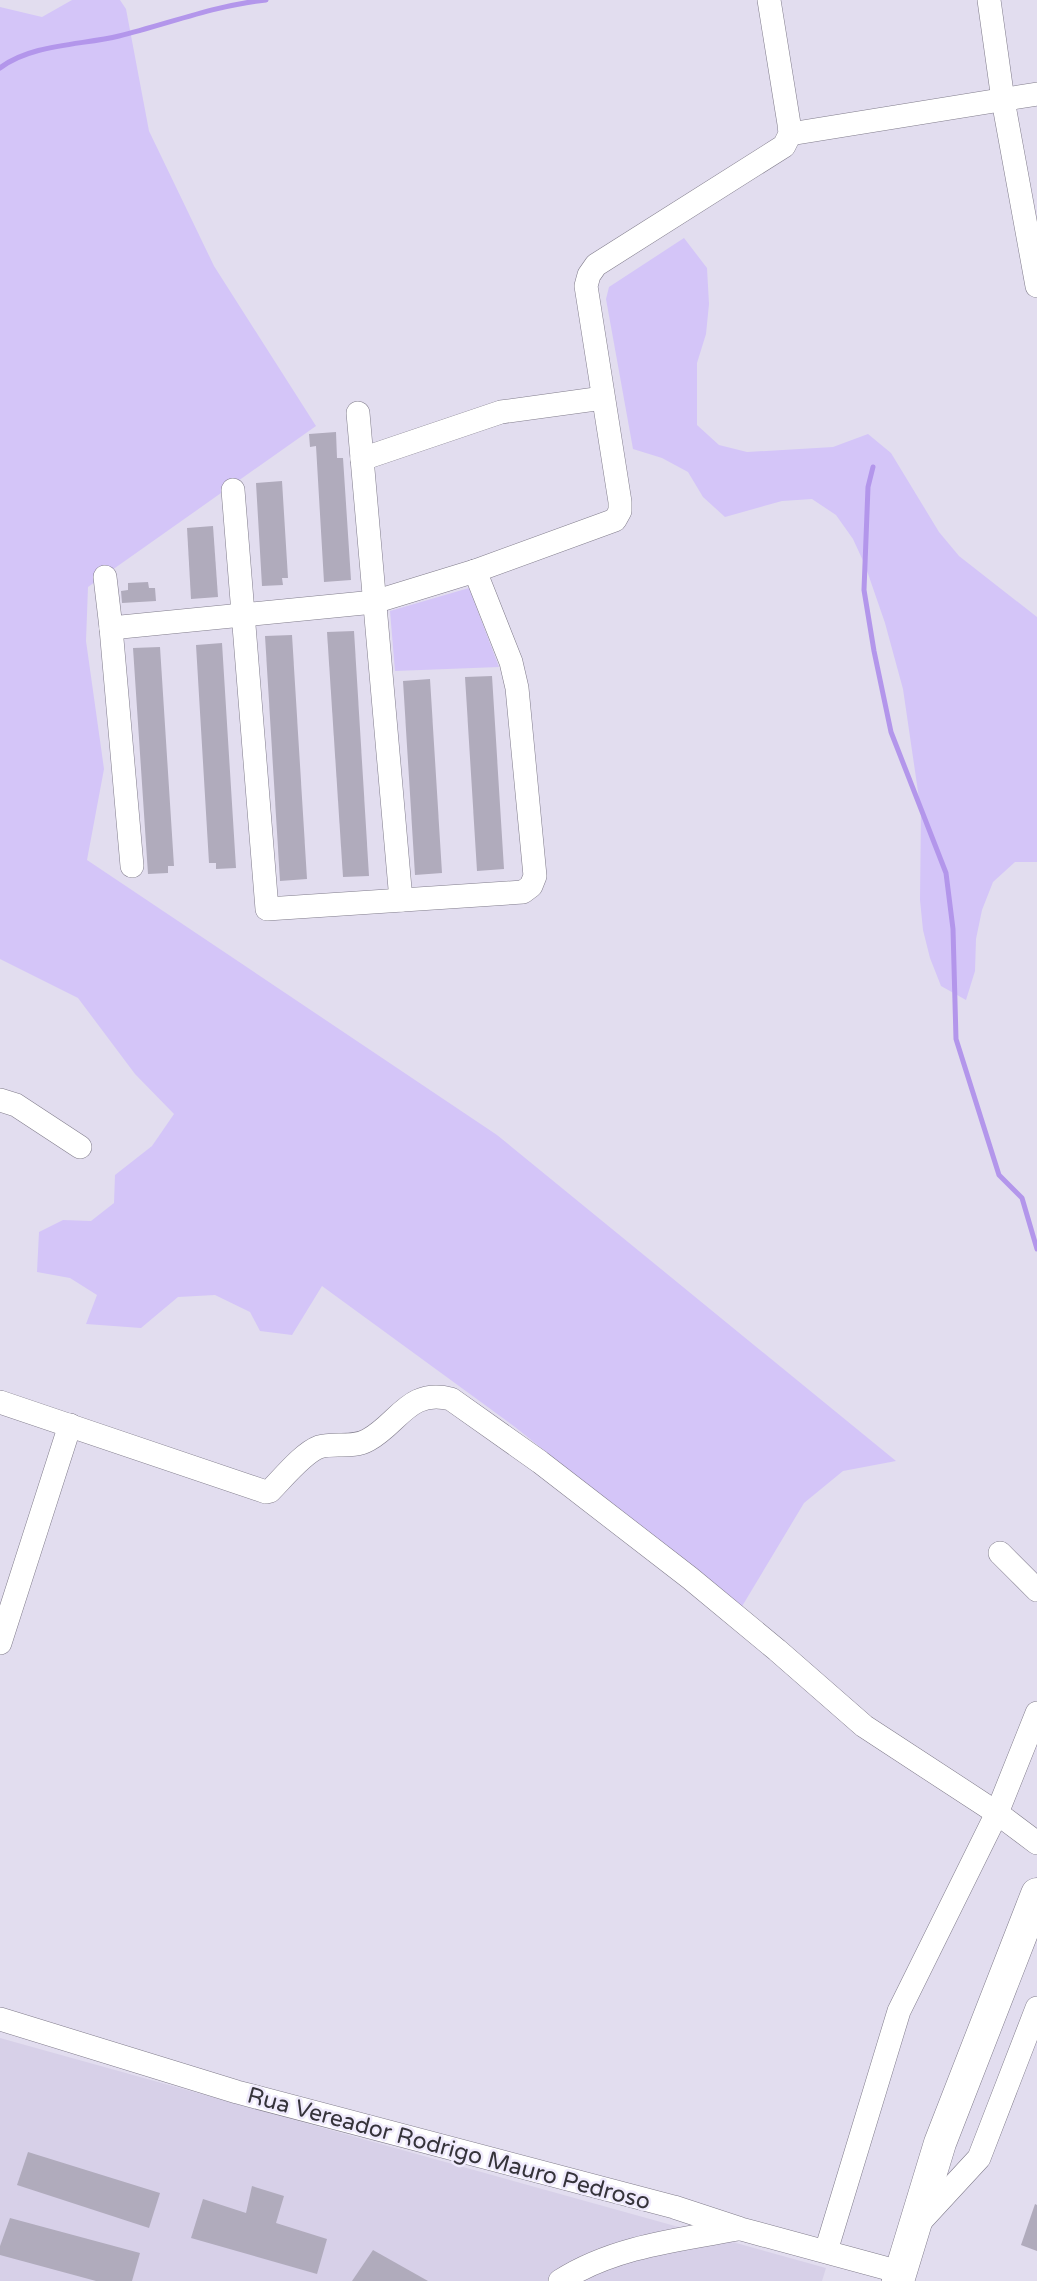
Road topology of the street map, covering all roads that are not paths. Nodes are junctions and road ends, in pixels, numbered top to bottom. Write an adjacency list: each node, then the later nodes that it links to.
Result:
1 (769, 0): 5 (street)
2 (989, 0): 4 (street)
3 (1037, 94): 4 (street)
4 (1003, 100): 5 (street); 6 (street)
5 (790, 134): 7 (street)
6 (1037, 286)
7 (603, 398): 9 (street); 11 (street)
8 (358, 412): 9 (street)
9 (362, 459): 13 (street)
10 (233, 490): 14 (street)
11 (475, 570): 13 (street); 17 (street)
12 (105, 577): 15 (street)
13 (374, 602): 14 (street); 17 (street)
14 (242, 616): 15 (street); 17 (street)
15 (111, 628): 16 (street)
16 (132, 866)
17 (401, 900)
18 (0, 1100): 19 (street)
19 (80, 1147)
20 (0, 1402): 21 (street)
21 (70, 1425): 24 (street); 26 (street)
22 (1000, 1553): 23 (street)
23 (1037, 1590)
24 (0, 1643)
25 (1037, 1713): 26 (street)
26 (997, 1813): 27 (street); 33 (street)
27 (1037, 1843)
28 (1037, 1894): 31 (highway)
29 (1037, 2008): 31 (street)
30 (0, 2019): 32 (street, Rua Vereador Rodrigo Mauro Pedroso)
31 (914, 2228): 34 (highway)
32 (741, 2229): 33 (street, Rua Vereador Rodrigo Mauro Pedroso); 35 (street)
33 (826, 2251): 34 (street, Rua Vereador Rodrigo Mauro Pedroso)
34 (899, 2276)
35 (560, 2281)

